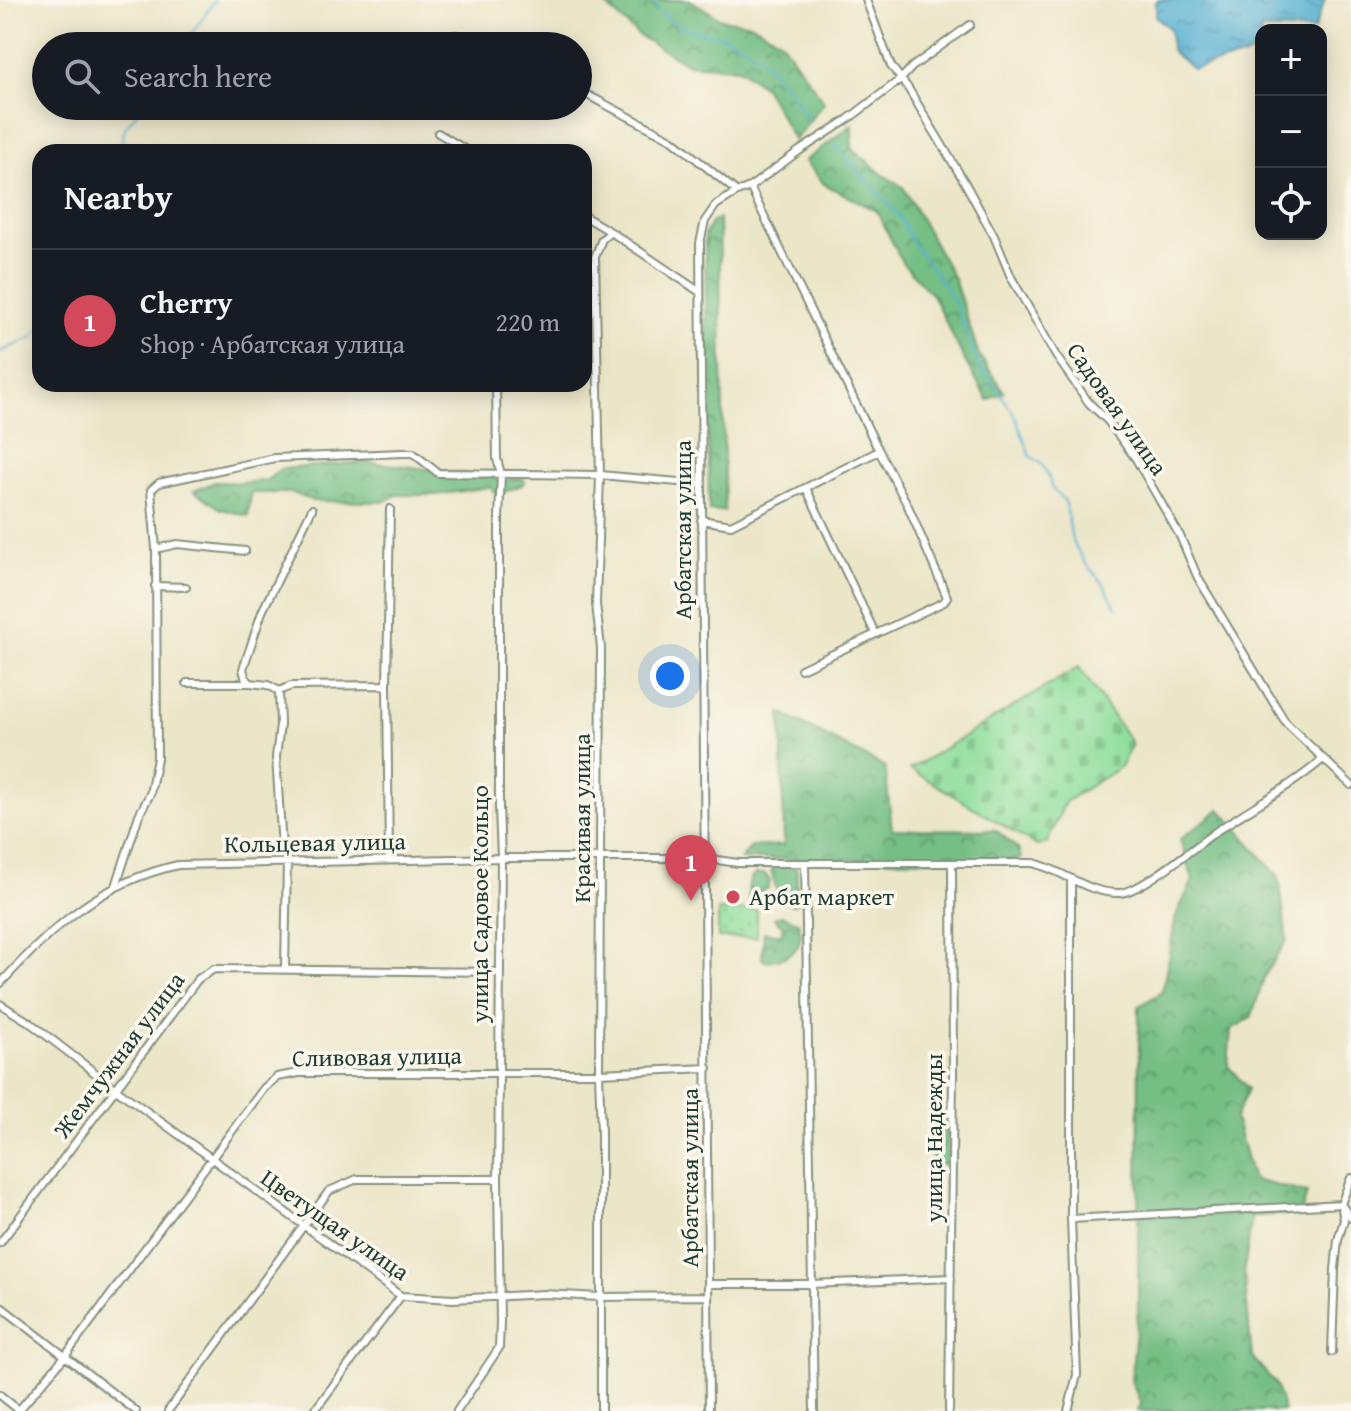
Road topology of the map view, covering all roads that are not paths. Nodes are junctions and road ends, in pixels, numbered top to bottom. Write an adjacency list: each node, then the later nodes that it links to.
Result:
1 (866, 0): 3 (street, Садовая улица)
2 (970, 25): 3 (street, Арбатская улица)
3 (901, 79): 7 (street, Арбатская улица); 31 (street, Садовая улица)
4 (592, 97): 8 (street)
5 (438, 133): 6 (street)
6 (457, 144)
7 (750, 187): 8 (street, Арбатская улица); 13 (street)
8 (737, 192): 11 (street, Арбатская улица)
9 (592, 221): 10 (street)
10 (611, 232): 11 (street); 15 (street, Красивая улица)
11 (700, 292): 16 (street, Арбатская улица)
12 (496, 392): 14 (street, улица Садовое Кольцо)
13 (879, 451): 17 (street); 25 (street)
14 (501, 474): 15 (street); 21 (street); 33 (street, улица Садовое Кольцо)
15 (600, 475): 16 (street); 36 (street, Красивая улица)
16 (701, 484): 20 (street, Арбатская улица)
17 (806, 488): 20 (street); 25 (street)
18 (312, 509): 28 (street)
19 (390, 509): 29 (street)
20 (701, 520): 34 (street, Арбатская улица)
21 (156, 549): 22 (street); 23 (street)
22 (245, 551)
23 (155, 586): 24 (street); 41 (street)
24 (186, 587)
25 (875, 633): 26 (street)
26 (801, 669)
27 (187, 683): 28 (street)
28 (250, 683): 30 (street)
29 (387, 685): 30 (street); 35 (street)
30 (279, 691): 37 (street)
31 (1323, 759): 32 (street, Садовая улица); 40 (street, Кольцевая улица)
32 (1351, 785)
33 (501, 858): 35 (street, Кольцевая улица); 36 (street, Кольцевая улица); 43 (street, улица Садовое Кольцо)
34 (703, 858): 36 (street, Кольцевая улица); 38 (street, Кольцевая улица); 46 (street, Арбатская улица)
35 (389, 859): 37 (street, Кольцевая улица)
36 (600, 860): 48 (street, Красивая улица)
37 (287, 861): 41 (street, Кольцевая улица); 42 (street)
38 (805, 863): 39 (street, Кольцевая улица); 60 (street)
39 (952, 864): 40 (street, Кольцевая улица); 58 (street, улица Надежды)
40 (1071, 880): 55 (street)
41 (116, 886): 44 (street, Кольцевая улица)
42 (285, 968): 43 (street, Жемчужная улица); 49 (street, Жемчужная улица)
43 (500, 972): 47 (street, улица Садовое Кольцо)
44 (0, 984)
45 (0, 1004): 49 (street, Цветущая улица)
46 (708, 1068): 48 (street, Сливовая улица); 59 (street, Арбатская улица)
47 (498, 1073): 48 (street, Сливовая улица); 50 (street, Сливовая улица); 52 (street, улица Садовое Кольцо)
48 (599, 1073): 64 (street, Красивая улица)
49 (116, 1089): 50 (street, Цветущая улица); 57 (street, Жемчужная улица)
50 (210, 1157): 56 (street, Цветущая улица); 67 (street, Сливовая улица)
51 (1351, 1178): 53 (street)
52 (498, 1179): 56 (street); 62 (street, улица Садовое Кольцо)
53 (1341, 1204): 54 (street); 55 (street); 66 (street)
54 (1351, 1218)
55 (1071, 1219): 78 (street)
56 (303, 1226): 61 (street, Цветущая улица); 71 (street)
57 (0, 1243)
58 (951, 1278): 60 (street); 77 (street, улица Надежды)
59 (708, 1284): 60 (street); 63 (street, Арбатская улица)
60 (811, 1284): 76 (street)
61 (401, 1296): 62 (street, Цветущая улица); 72 (street)
62 (500, 1296): 64 (street, Цветущая улица); 73 (street, улица Садовое Кольцо)
63 (707, 1296): 64 (street, Цветущая улица); 75 (street, Арбатская улица)
64 (600, 1297): 74 (street, Красивая улица)
65 (0, 1306): 67 (street)
66 (1332, 1352)
67 (66, 1355): 69 (street, Сливовая улица); 70 (street)
68 (0, 1395): 69 (street)
69 (19, 1410)
70 (136, 1411)
71 (168, 1411)
72 (314, 1411)
73 (457, 1411)
74 (601, 1411)
75 (709, 1411)
76 (814, 1411)
77 (949, 1411)
78 (1068, 1411)

